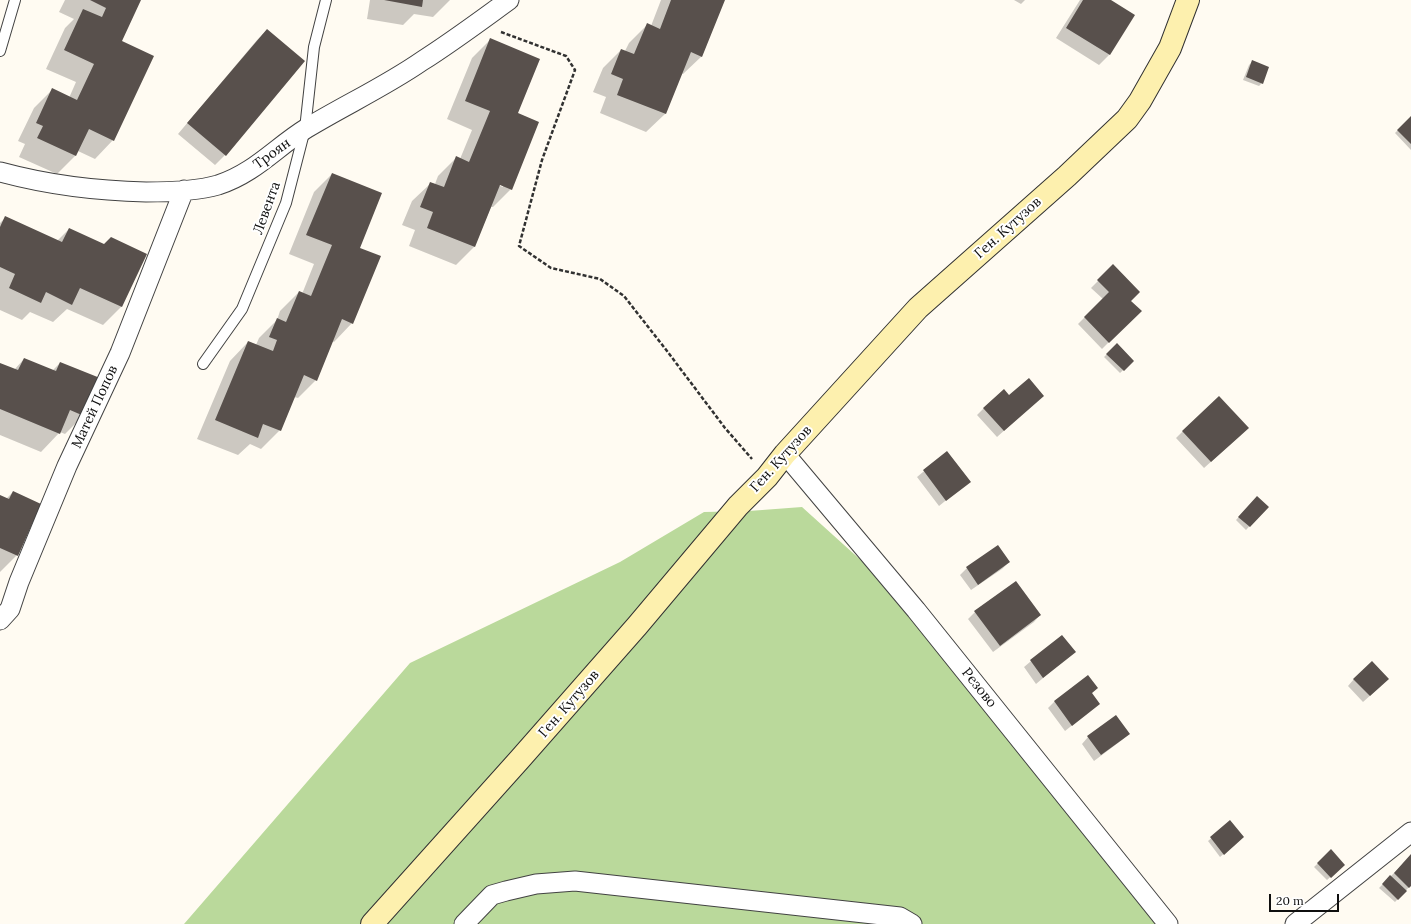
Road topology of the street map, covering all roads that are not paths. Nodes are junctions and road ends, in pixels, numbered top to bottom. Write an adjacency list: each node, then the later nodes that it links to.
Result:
1 (15, 0): 5 (lane)
2 (326, 0): 8 (lane, Левента)
3 (509, 0): 8 (street, Троян)
4 (1188, 0): 12 (street, Ген. Кутузов)
5 (9, 18): 6 (lane); 7 (lane)
6 (0, 27)
7 (0, 52)
8 (305, 129): 10 (street, Троян); 11 (lane, Левента)
9 (0, 172): 10 (street, Троян)
10 (184, 190): 13 (street, Матей Попов)
11 (203, 364)
12 (785, 454): 15 (street, Ген. Кутузов); 18 (street, Резово)
13 (0, 620)
14 (1411, 832): 19 (street)
15 (372, 924)
16 (464, 924): 17 (street)
17 (912, 924)
18 (1168, 924)
19 (1295, 924)

